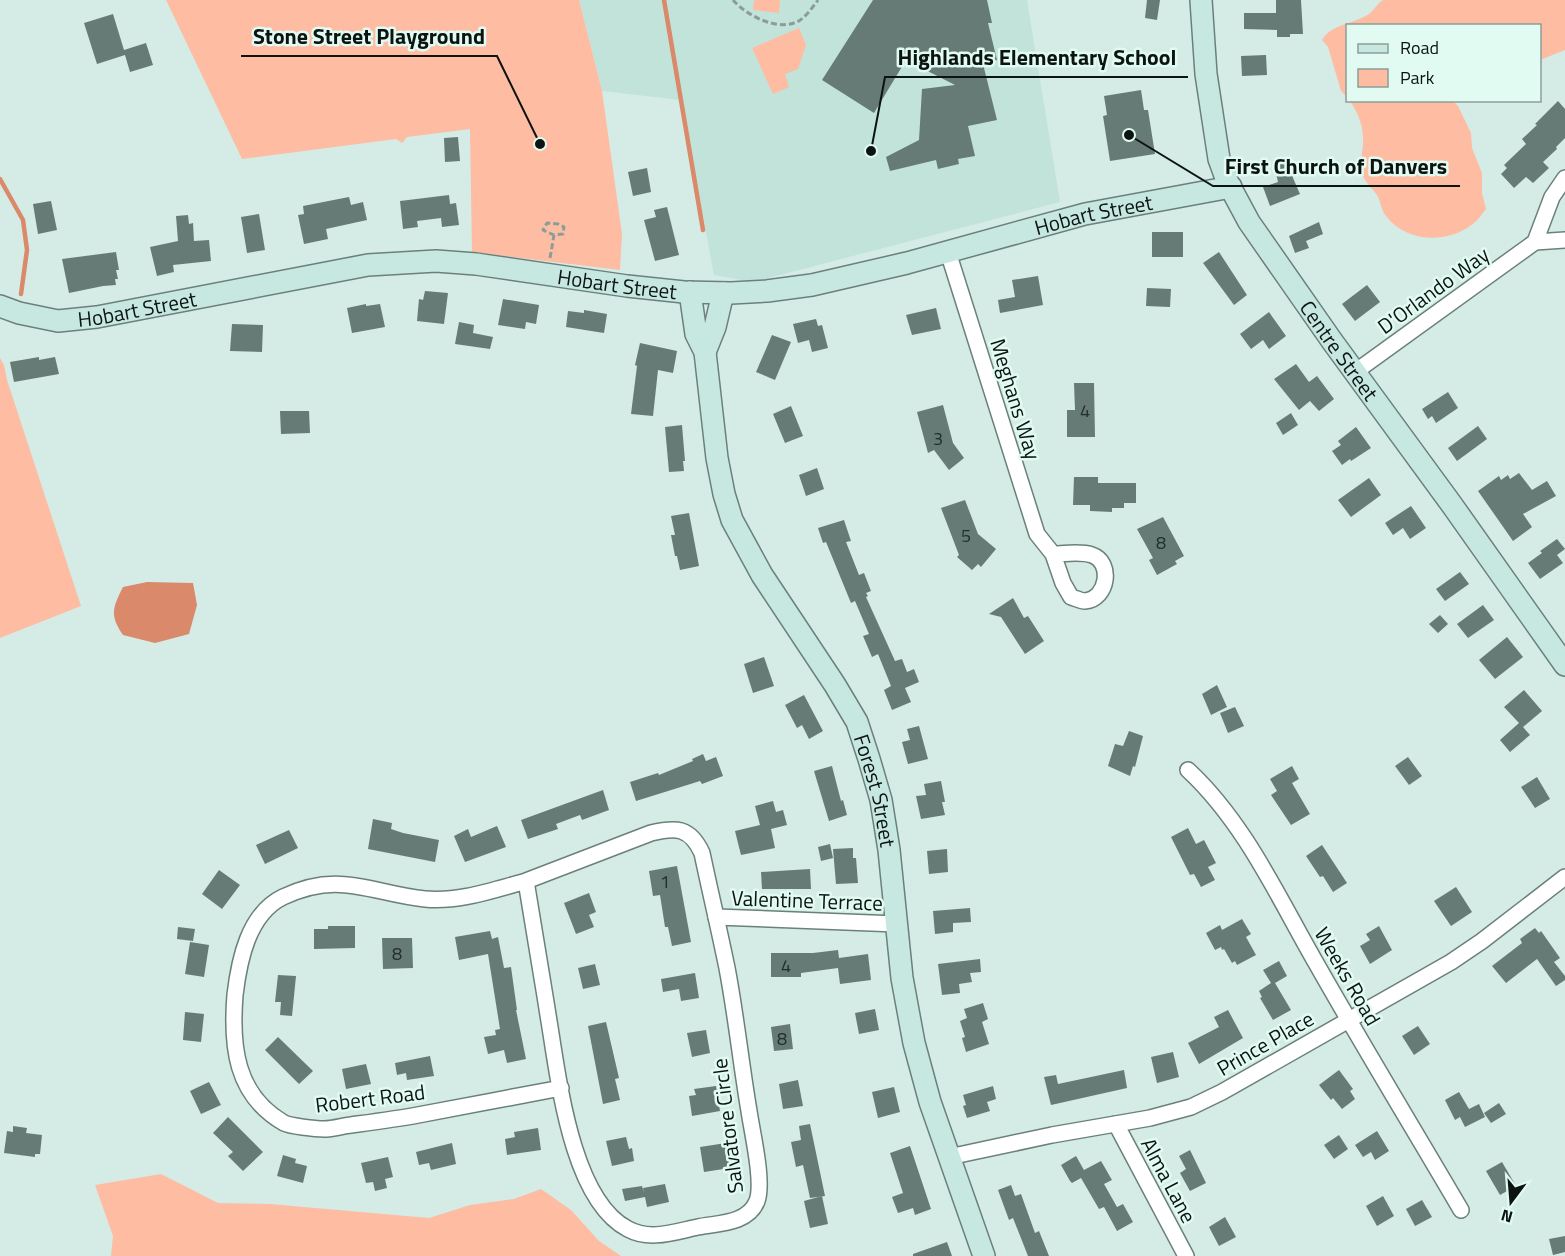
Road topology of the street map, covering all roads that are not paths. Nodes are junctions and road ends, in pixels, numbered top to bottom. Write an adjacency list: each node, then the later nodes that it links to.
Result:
1 (1201, 0): 3 (main road, Centre Street)
2 (1565, 178): 5 (street)
3 (1231, 187): 6 (main road, Hobart Street); 11 (main road, Centre Street)
4 (1565, 240): 5 (street)
5 (1535, 242): 11 (street, D'Orlando Way)
6 (948, 252): 8 (main road, Hobart Street); 12 (street, Meghans Way)
7 (690, 292): 8 (main road, Hobart Street); 9 (main road, Hobart Street); 10 (main road, Forest Street)
8 (723, 293): 10 (main road, Forest Street)
9 (0, 306)
10 (705, 352): 19 (main road, Forest Street)
11 (1355, 372): 13 (main road, Centre Street)
12 (1053, 554)
13 (1565, 665)
14 (1188, 770): 20 (street, Weeks Road)
15 (686, 833): 17 (street, Robert Road); 18 (street, Salvatore Circle)
16 (1565, 877): 20 (street, Prince Place)
17 (526, 881): 21 (street, Salvatore Circle); 21 (street, Robert Road)
18 (716, 917): 19 (street, Valentine Terrace); 21 (street, Salvatore Circle)
19 (897, 924): 23 (main road, Forest Street)
20 (1349, 1020): 22 (street, Prince Place); 24 (street, Weeks Road)
21 (561, 1088)
22 (1116, 1124): 23 (street, Prince Place); 26 (street, Alma Lane)
23 (949, 1157): 25 (main road, Forest Street)
24 (1461, 1210)
25 (984, 1256)
26 (1186, 1256)

